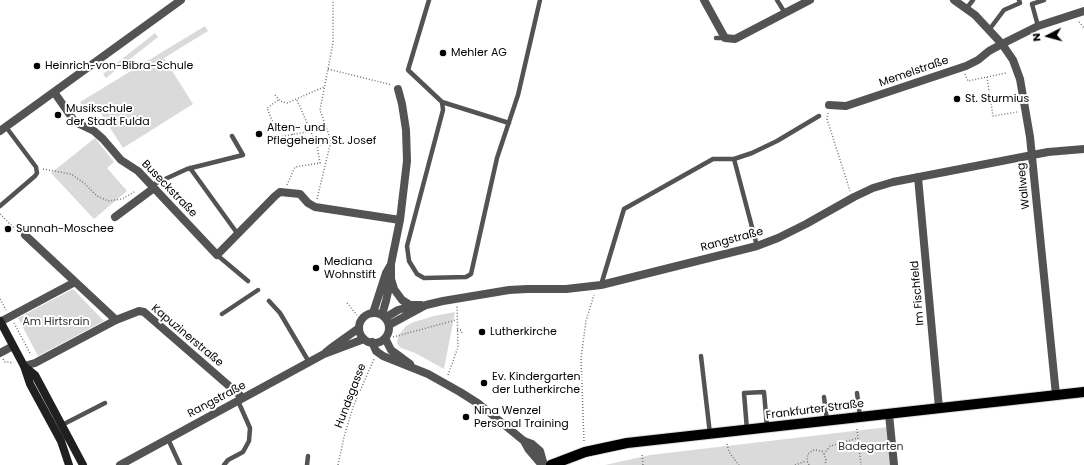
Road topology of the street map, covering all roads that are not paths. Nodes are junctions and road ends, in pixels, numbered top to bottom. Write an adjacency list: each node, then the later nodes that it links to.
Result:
1 (180, 0): 21 (street)
2 (429, 0): 22 (lane)
3 (540, 0): 25 (lane)
4 (704, 0): 18 (street)
5 (777, 0): 14 (lane)
6 (810, 0): 14 (street)
7 (954, 0): 12 (street, Wallweg)
8 (973, 0): 12 (lane)
9 (1019, 0): 16 (lane)
10 (1044, 0): 11 (lane)
11 (1030, 2): 15 (lane)
12 (966, 9): 16 (street, Wallweg)
13 (1084, 11): 15 (street, Memelstraße)
14 (784, 13): 18 (street)
15 (1038, 26): 19 (street, Memelstraße)
16 (989, 30): 19 (street, Wallweg)
17 (716, 38): 18 (lane)
18 (725, 38)
19 (1002, 44): 23 (street, Memelstraße); 29 (street, Wallweg)
20 (395, 87): 36 (street)
21 (54, 92): 26 (street); 33 (street, Buseckstraße)
22 (442, 102): 25 (lane); 25 (lane)
23 (829, 105)
24 (819, 116): 30 (lane)
25 (509, 123)
26 (3, 129): 34 (lane)
27 (232, 136): 31 (lane)
28 (1084, 149): 29 (street, Rangstraße)
29 (1032, 156): 32 (street, Rangstraße); 67 (street, Wallweg)
30 (734, 159): 39 (lane); 45 (lane)
31 (190, 168): 33 (lane); 37 (lane)
32 (918, 177): 39 (street, Rangstraße); 71 (street, Im Fischfeld)
33 (152, 185): 35 (street); 40 (street, Buseckstraße)
34 (0, 206)
35 (116, 217)
36 (400, 220): 37 (street); 41 (street)
37 (237, 233): 40 (street)
38 (25, 235): 44 (street)
39 (757, 246): 45 (street, Rangstraße)
40 (217, 255): 43 (lane)
41 (391, 264): 42 (street); 50 (street)
42 (390, 278): 48 (street); 52 (street)
43 (248, 281)
44 (75, 282): 53 (street); 54 (street)
45 (601, 285): 49 (street, Rangstraße)
46 (258, 290): 51 (lane)
47 (269, 302): 62 (lane)
48 (416, 305): 49 (street, Rangstraße); 52 (street, Rangstraße)
49 (426, 305): 52 (street, Rangstraße)
50 (373, 313): 52 (street); 55 (street)
51 (222, 314)
52 (386, 319): 56 (street)
53 (116, 320): 63 (street, Kapuzinerstraße); 69 (street, Kapuzinerstraße)
54 (0, 321): 58 (main road)
55 (359, 328): 57 (street); 59 (street, Rangstraße)
56 (389, 338): 57 (street); 64 (street)
57 (368, 341): 59 (street, Rangstraße); 64 (street)
58 (13, 346): 60 (street); 63 (main road)
59 (324, 354): 62 (street, Rangstraße)
60 (1, 355)
61 (701, 356): 78 (lane)
62 (309, 362): 69 (street, Rangstraße)
63 (24, 366): 75 (main road)
64 (414, 367): 87 (street)
65 (1084, 392): 67 (main road, Frankfurter Straße)
66 (857, 393): 73 (lane)
67 (1056, 395): 71 (main road, Frankfurter Straße)
68 (824, 397): 74 (lane)
69 (241, 400): 79 (street, Rangstraße); 85 (lane)
70 (105, 403): 75 (lane)
71 (939, 408): 72 (main road, Frankfurter Straße)
72 (889, 414): 73 (main road, Frankfurter Straße); 89 (street)
73 (860, 417): 74 (main road, Frankfurter Straße)
74 (827, 421): 76 (main road, Frankfurter Straße)
75 (58, 427): 81 (main road); 82 (main road)
76 (767, 428): 77 (main road, Frankfurter Straße); 77 (lane)
77 (746, 430): 78 (main road, Frankfurter Straße)
78 (710, 434): 88 (main road, Frankfurter Straße)
79 (168, 439): 83 (street, Rangstraße); 84 (lane)
80 (308, 456): 86 (lane)
81 (69, 465)
82 (83, 465)
83 (120, 465)
84 (180, 465)
85 (224, 465)
86 (307, 465)
87 (543, 465)
88 (551, 465)
89 (894, 465)

